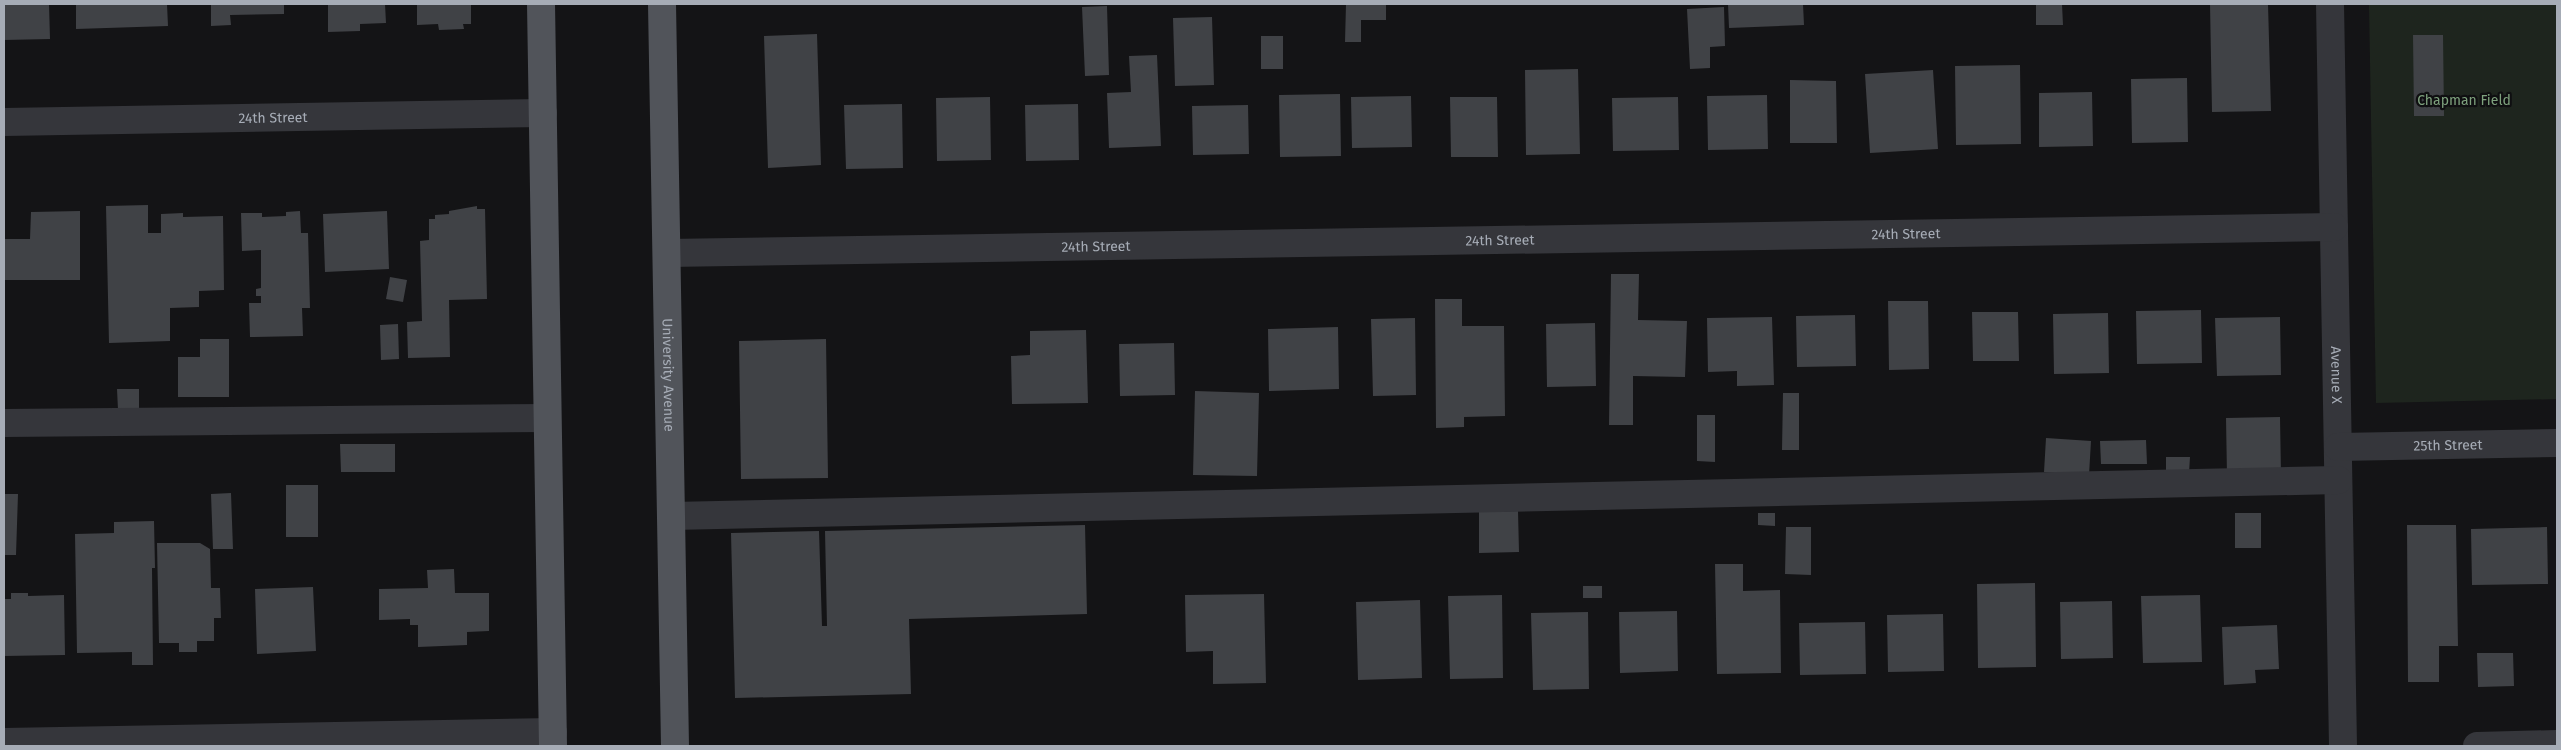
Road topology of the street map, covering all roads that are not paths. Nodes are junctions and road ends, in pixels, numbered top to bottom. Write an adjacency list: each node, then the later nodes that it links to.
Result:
1 (541, 4): 4 (main road)
2 (662, 4): 7 (main road, University Avenue)
3 (2330, 4): 6 (street, Avenue X)
4 (543, 113): 5 (street, 24th Street); 8 (main road)
5 (4, 122)
6 (2334, 227): 7 (street, 24th Street); 11 (street, Avenue X)
7 (668, 253): 13 (main road, University Avenue)
8 (547, 418): 9 (street); 14 (main road)
9 (4, 423)
10 (2557, 443): 11 (street, 25th Street)
11 (2338, 447): 12 (street, Avenue X)
12 (2338, 480): 13 (street); 18 (street, Avenue X)
13 (672, 516): 17 (main road, University Avenue)
14 (553, 739): 15 (street)
15 (4, 742)
16 (2557, 744): 19 (street)
17 (675, 746)
18 (2343, 746)
19 (2477, 746)

